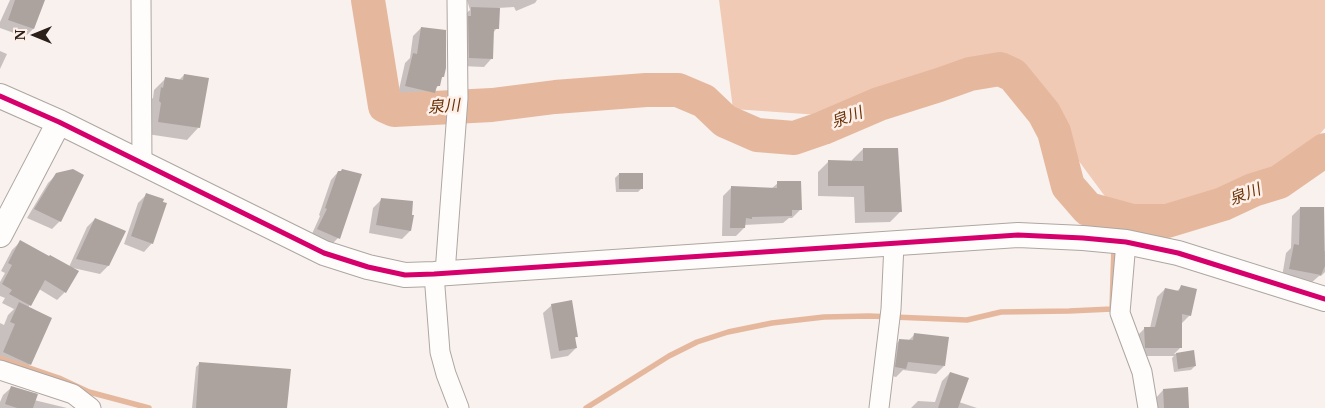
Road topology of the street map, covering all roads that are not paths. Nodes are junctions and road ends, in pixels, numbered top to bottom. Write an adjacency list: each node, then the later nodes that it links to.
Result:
1 (141, 0): 5 (street)
2 (457, 0): 9 (street)
3 (0, 96): 4 (street)
4 (59, 122): 5 (street); 6 (street)
5 (142, 164): 9 (street)
6 (0, 235)
7 (1126, 242): 8 (street); 10 (street); 15 (street)
8 (894, 244): 9 (street); 14 (street)
9 (440, 274): 13 (street)
10 (1325, 299)
11 (0, 370): 12 (street)
12 (91, 408)
13 (459, 408)
14 (879, 408)
15 (1148, 408)

